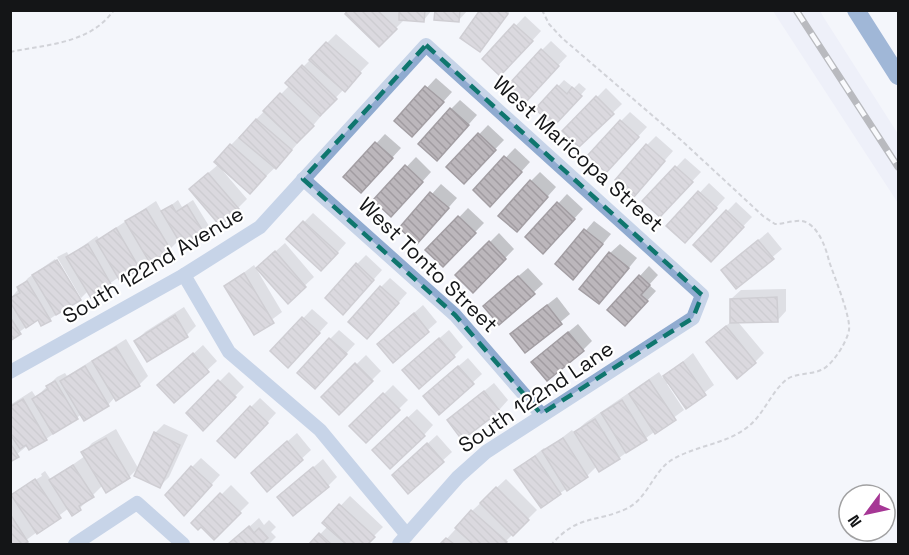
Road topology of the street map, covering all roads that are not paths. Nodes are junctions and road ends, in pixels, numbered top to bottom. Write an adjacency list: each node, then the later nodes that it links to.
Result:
1 (856, 10): 3 (main road)
2 (426, 45): 4 (street, South 122nd Avenue); 6 (street, West Maricopa Street)
3 (898, 76)
4 (303, 179): 5 (street, South 122nd Avenue); 8 (street, West Tonto Street)
5 (184, 275): 7 (street, South 122nd Avenue); 9 (street)
6 (702, 295): 8 (street, South 122nd Lane)
7 (10, 372)
8 (541, 414): 9 (street, South 122nd Lane)
9 (403, 540)
10 (75, 544): 11 (street)
11 (183, 544)

